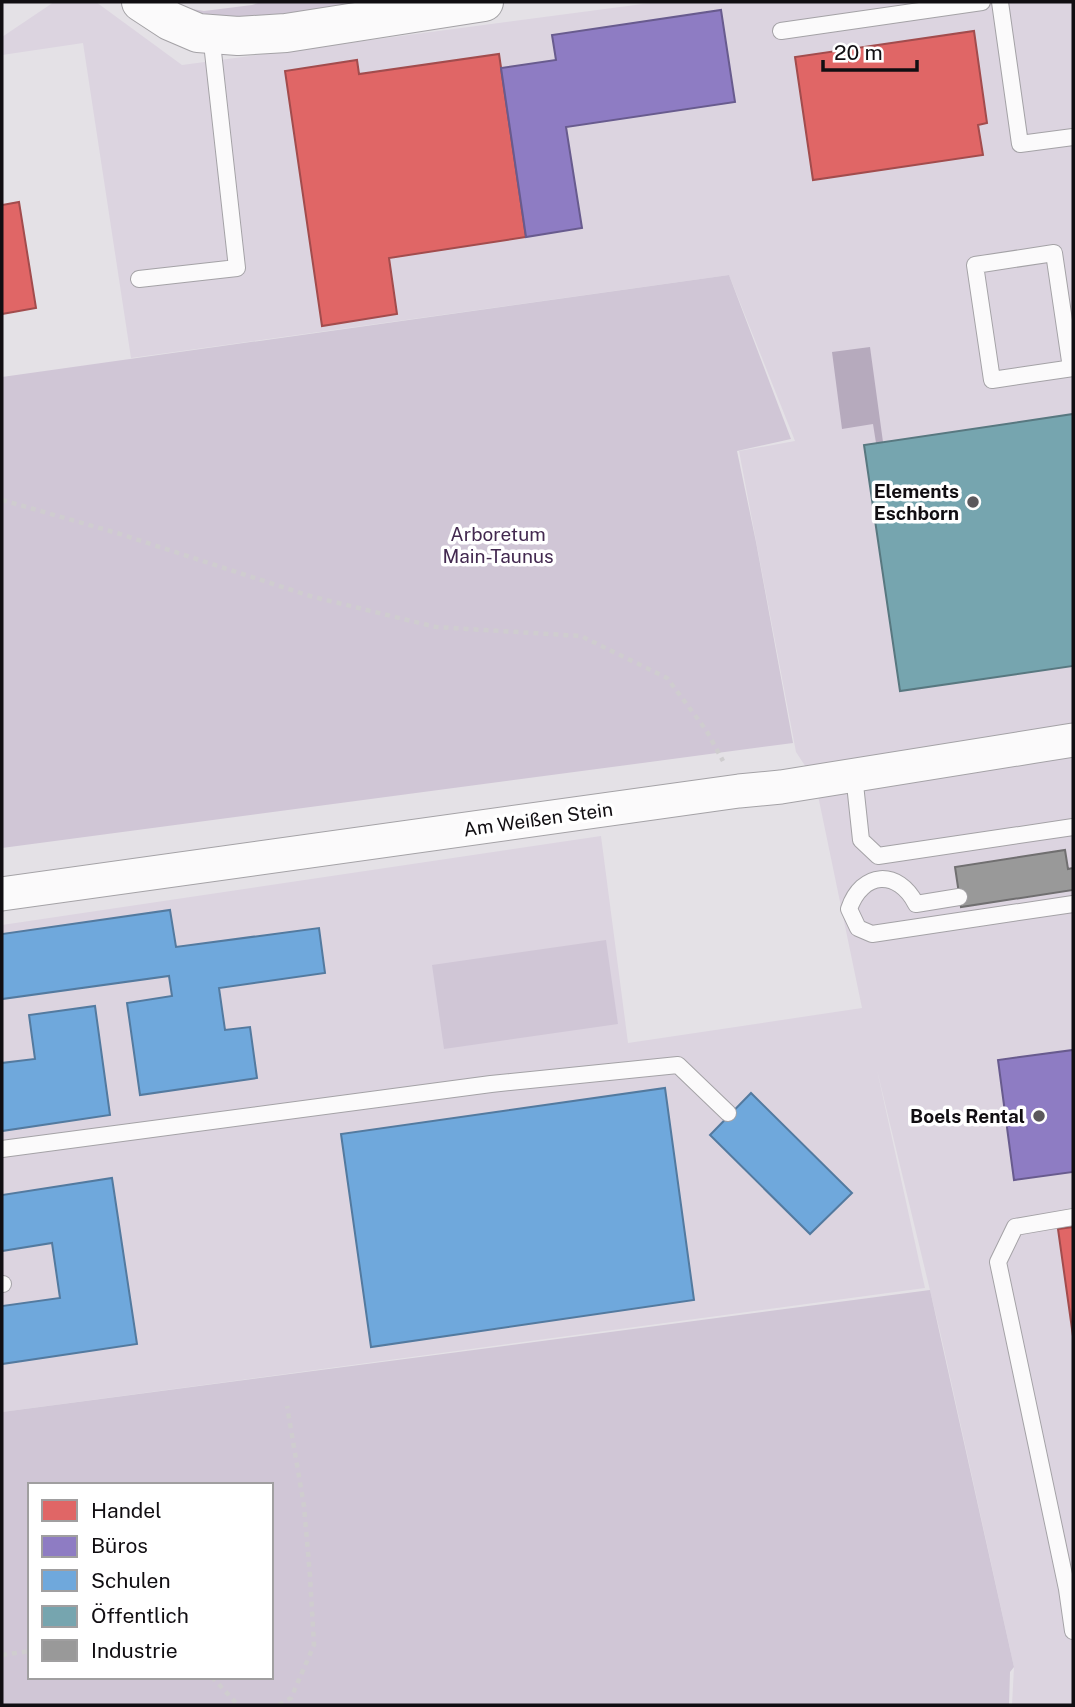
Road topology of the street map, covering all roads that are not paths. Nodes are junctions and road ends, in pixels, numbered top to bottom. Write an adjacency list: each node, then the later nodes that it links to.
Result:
1 (141, 2): 6 (street)
2 (484, 2): 6 (street)
3 (982, 2): 5 (lane)
4 (1000, 2): 7 (lane)
5 (780, 31)
6 (211, 34): 8 (lane)
7 (1073, 137)
8 (139, 279)
9 (1072, 368): 9 (lane)
10 (1073, 740): 11 (street, Am Weißen Stein)
11 (854, 775): 12 (lane); 13 (street, Am Weißen Stein)
12 (1073, 827)
13 (2, 894)
14 (959, 897): 15 (lane)
15 (1073, 904)
16 (728, 1112): 17 (lane)
17 (2, 1149)
18 (1073, 1217): 19 (lane)
19 (1073, 1631)

